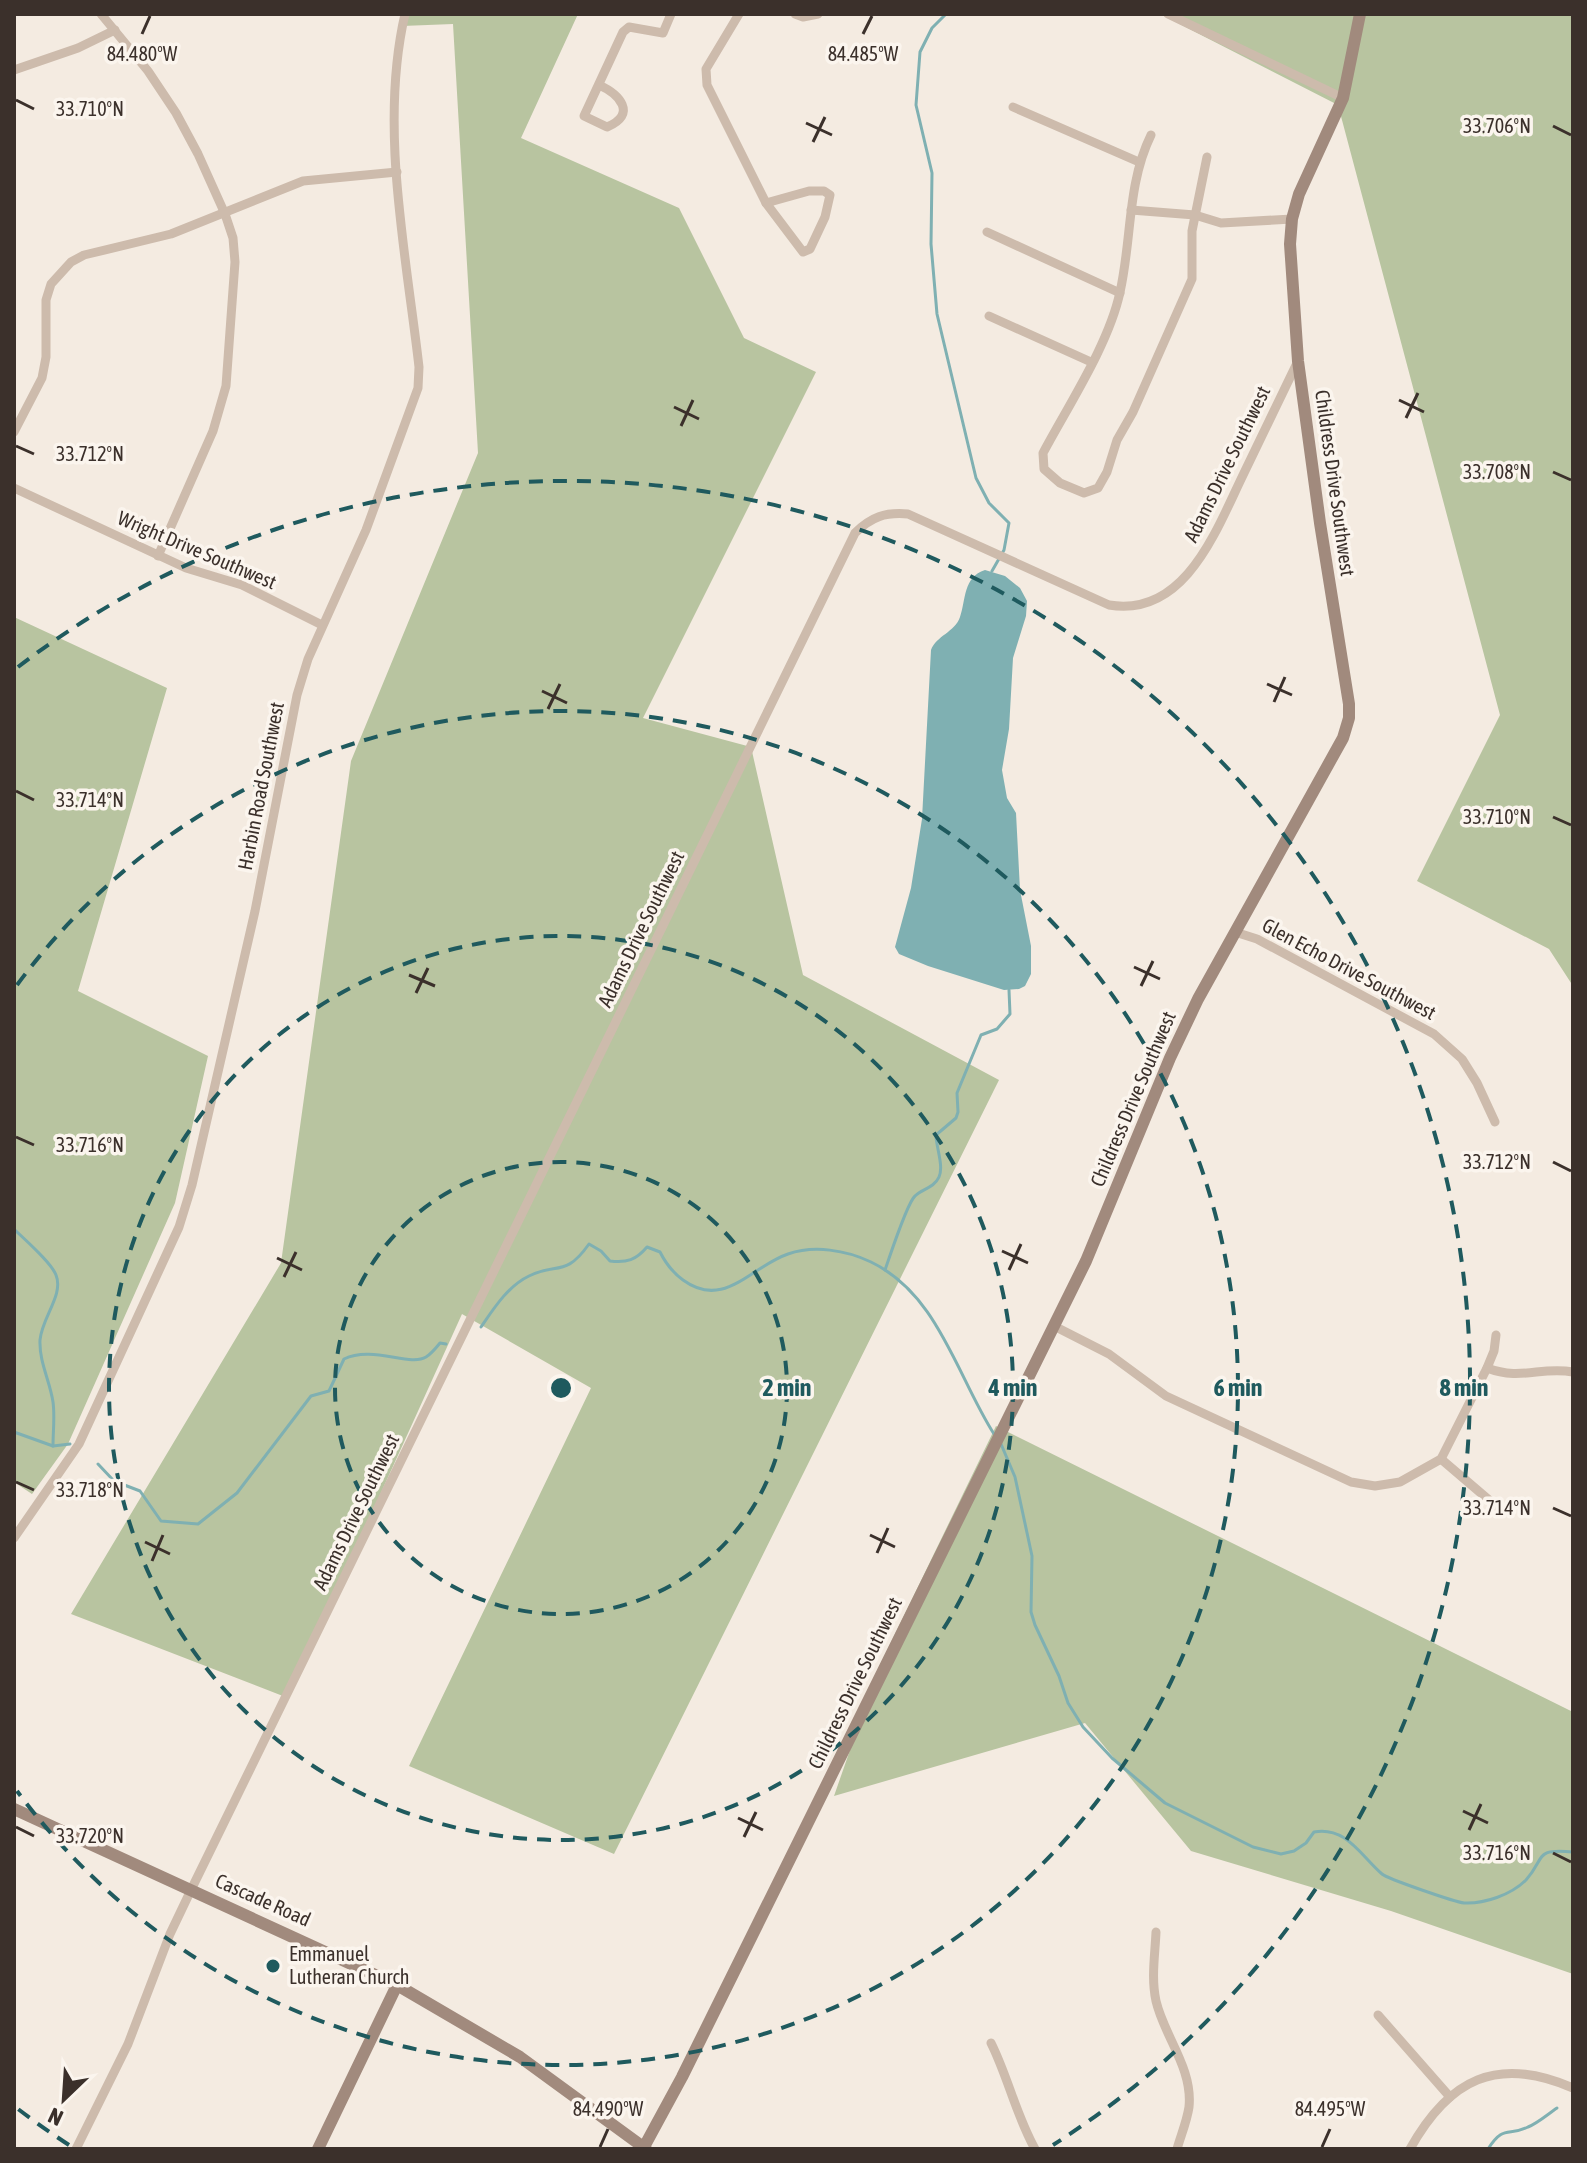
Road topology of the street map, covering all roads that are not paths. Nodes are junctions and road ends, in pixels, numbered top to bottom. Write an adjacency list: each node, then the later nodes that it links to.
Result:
1 (101, 14): 9 (street)
2 (405, 14): 17 (street, Harbin Road Southwest)
3 (671, 14): 11 (street)
4 (739, 14): 18 (street)
5 (795, 14): 6 (street)
6 (818, 14)
7 (1168, 14): 12 (street)
8 (1360, 14): 12 (street, Childress Drive Southwest)
9 (115, 30): 10 (street); 20 (street)
10 (14, 70)
11 (599, 85): 11 (street)
12 (1343, 98): 22 (street, Childress Drive Southwest)
13 (1013, 107): 16 (street)
14 (1151, 135): 16 (street)
15 (1207, 157): 21 (street)
16 (1139, 162): 19 (street)
17 (397, 172): 20 (street); 31 (street, Harbin Road Southwest)
18 (766, 203): 18 (street)
19 (1131, 210): 21 (street); 24 (street)
20 (225, 214): 28 (street); 30 (street)
21 (1195, 215): 22 (street); 27 (street)
22 (1292, 219): 26 (street, Childress Drive Southwest)
23 (987, 232): 24 (street)
24 (1120, 293): 27 (street)
25 (989, 316): 27 (street)
26 (1298, 361): 32 (street, Childress Drive Southwest); 42 (street, Adams Drive Southwest)
27 (1091, 362)
28 (14, 432)
29 (14, 488): 30 (street, Wright Drive Southwest)
30 (158, 556): 31 (street, Wright Drive Southwest)
31 (322, 625): 40 (street, Harbin Road Southwest)
32 (1235, 932): 33 (street, Glen Echo Drive Southwest); 34 (street, Childress Drive Southwest)
33 (1495, 1122)
34 (1054, 1326): 38 (street); 49 (street, Childress Drive Southwest)
35 (1496, 1335): 36 (street)
36 (1487, 1368): 37 (street); 38 (street)
37 (1573, 1372)
38 (1441, 1459): 39 (street)
39 (1503, 1512)
40 (14, 1538)
41 (14, 1809): 42 (street, Cascade Road)
42 (191, 1890): 44 (street, Cascade Road); 50 (street, Adams Drive Southwest)
43 (1156, 1932): 53 (street)
44 (397, 1985): 49 (street, Cascade Road); 51 (street)
45 (1378, 2015): 48 (street)
46 (991, 2043): 52 (street)
47 (1571, 2087): 48 (street)
48 (1450, 2097): 54 (street)
49 (645, 2148)
50 (76, 2149)
51 (318, 2149)
52 (1035, 2149)
53 (1177, 2149)
54 (1410, 2149)

